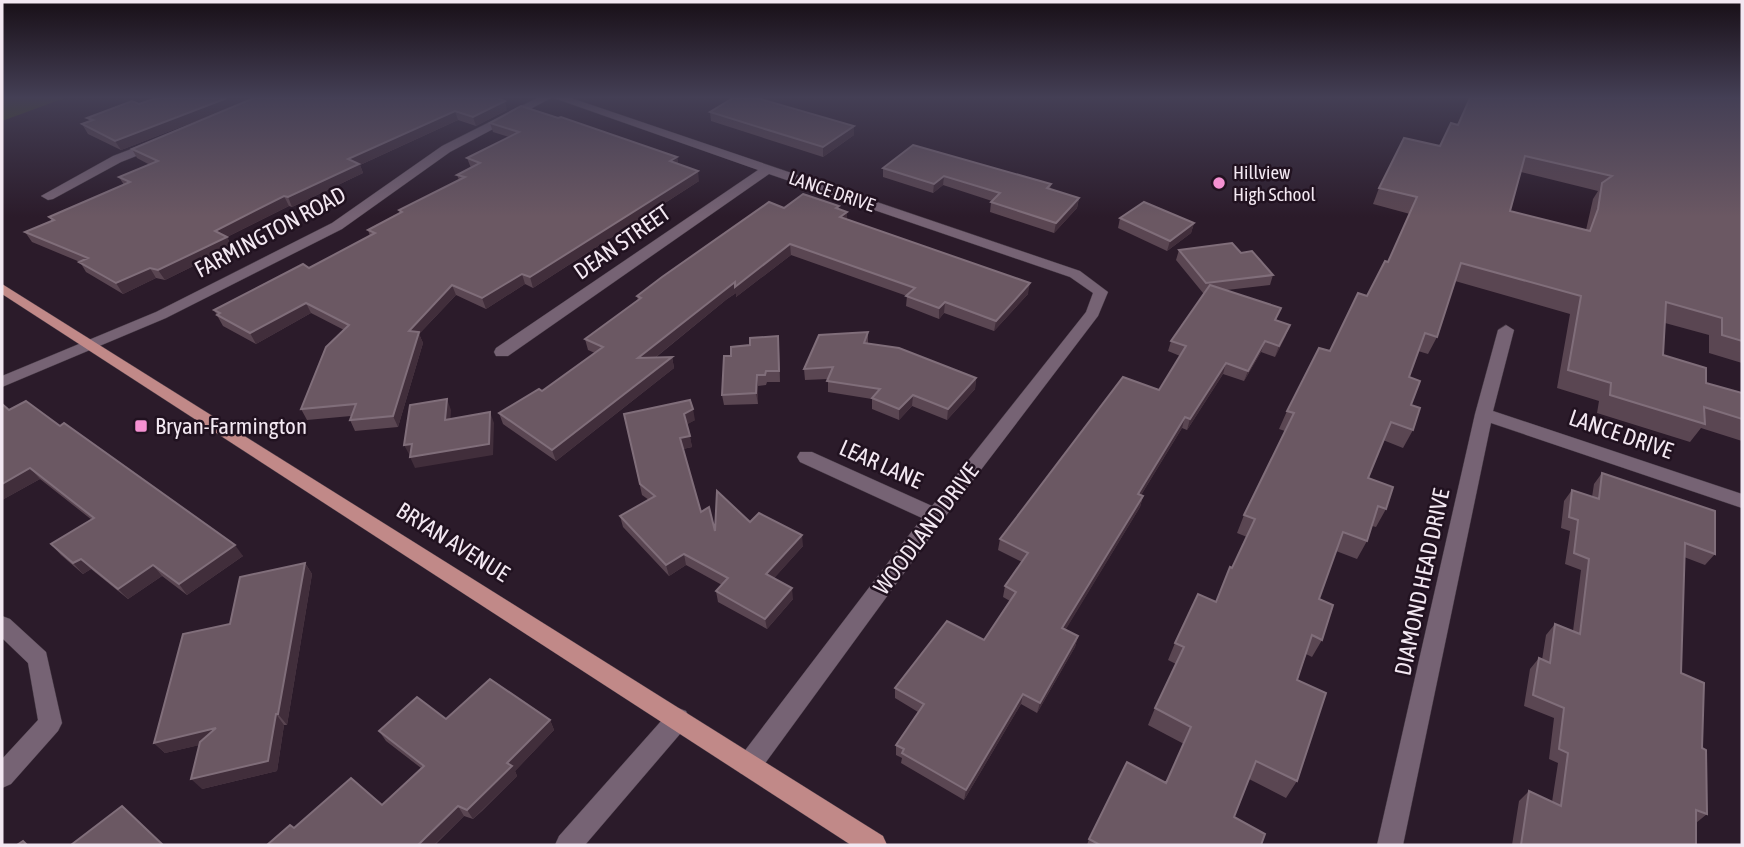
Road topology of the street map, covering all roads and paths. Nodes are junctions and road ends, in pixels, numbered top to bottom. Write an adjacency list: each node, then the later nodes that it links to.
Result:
1 (468, 138): 9 (street, FARMINGTON ROAD)
2 (675, 138): 4 (street, LANCE DRIVE)
3 (165, 141): 5 (street)
4 (768, 169): 7 (street, LANCE DRIVE); 10 (street, DEAN STREET)
5 (48, 196)
6 (2, 288): 9 (main road, BRYAN AVENUE)
7 (1101, 292): 15 (street, WOODLAND DRIVE)
8 (1506, 330): 12 (street, DIAMOND HEAD DRIVE)
9 (90, 345): 11 (street, FARMINGTON ROAD); 17 (main road, BRYAN AVENUE)
10 (502, 352)
11 (2, 382)
12 (1484, 414): 14 (street, LANCE DRIVE); 22 (street, DIAMOND HEAD DRIVE)
13 (806, 457): 15 (street, LEAR LANE)
14 (1742, 501)
15 (935, 516): 18 (street, WOODLAND DRIVE)
16 (2, 625): 19 (street)
17 (678, 719): 18 (main road, BRYAN AVENUE); 20 (street)
18 (749, 765): 21 (main road, BRYAN AVENUE)
19 (2, 776)
20 (568, 845)
21 (874, 845)
22 (1390, 845)

